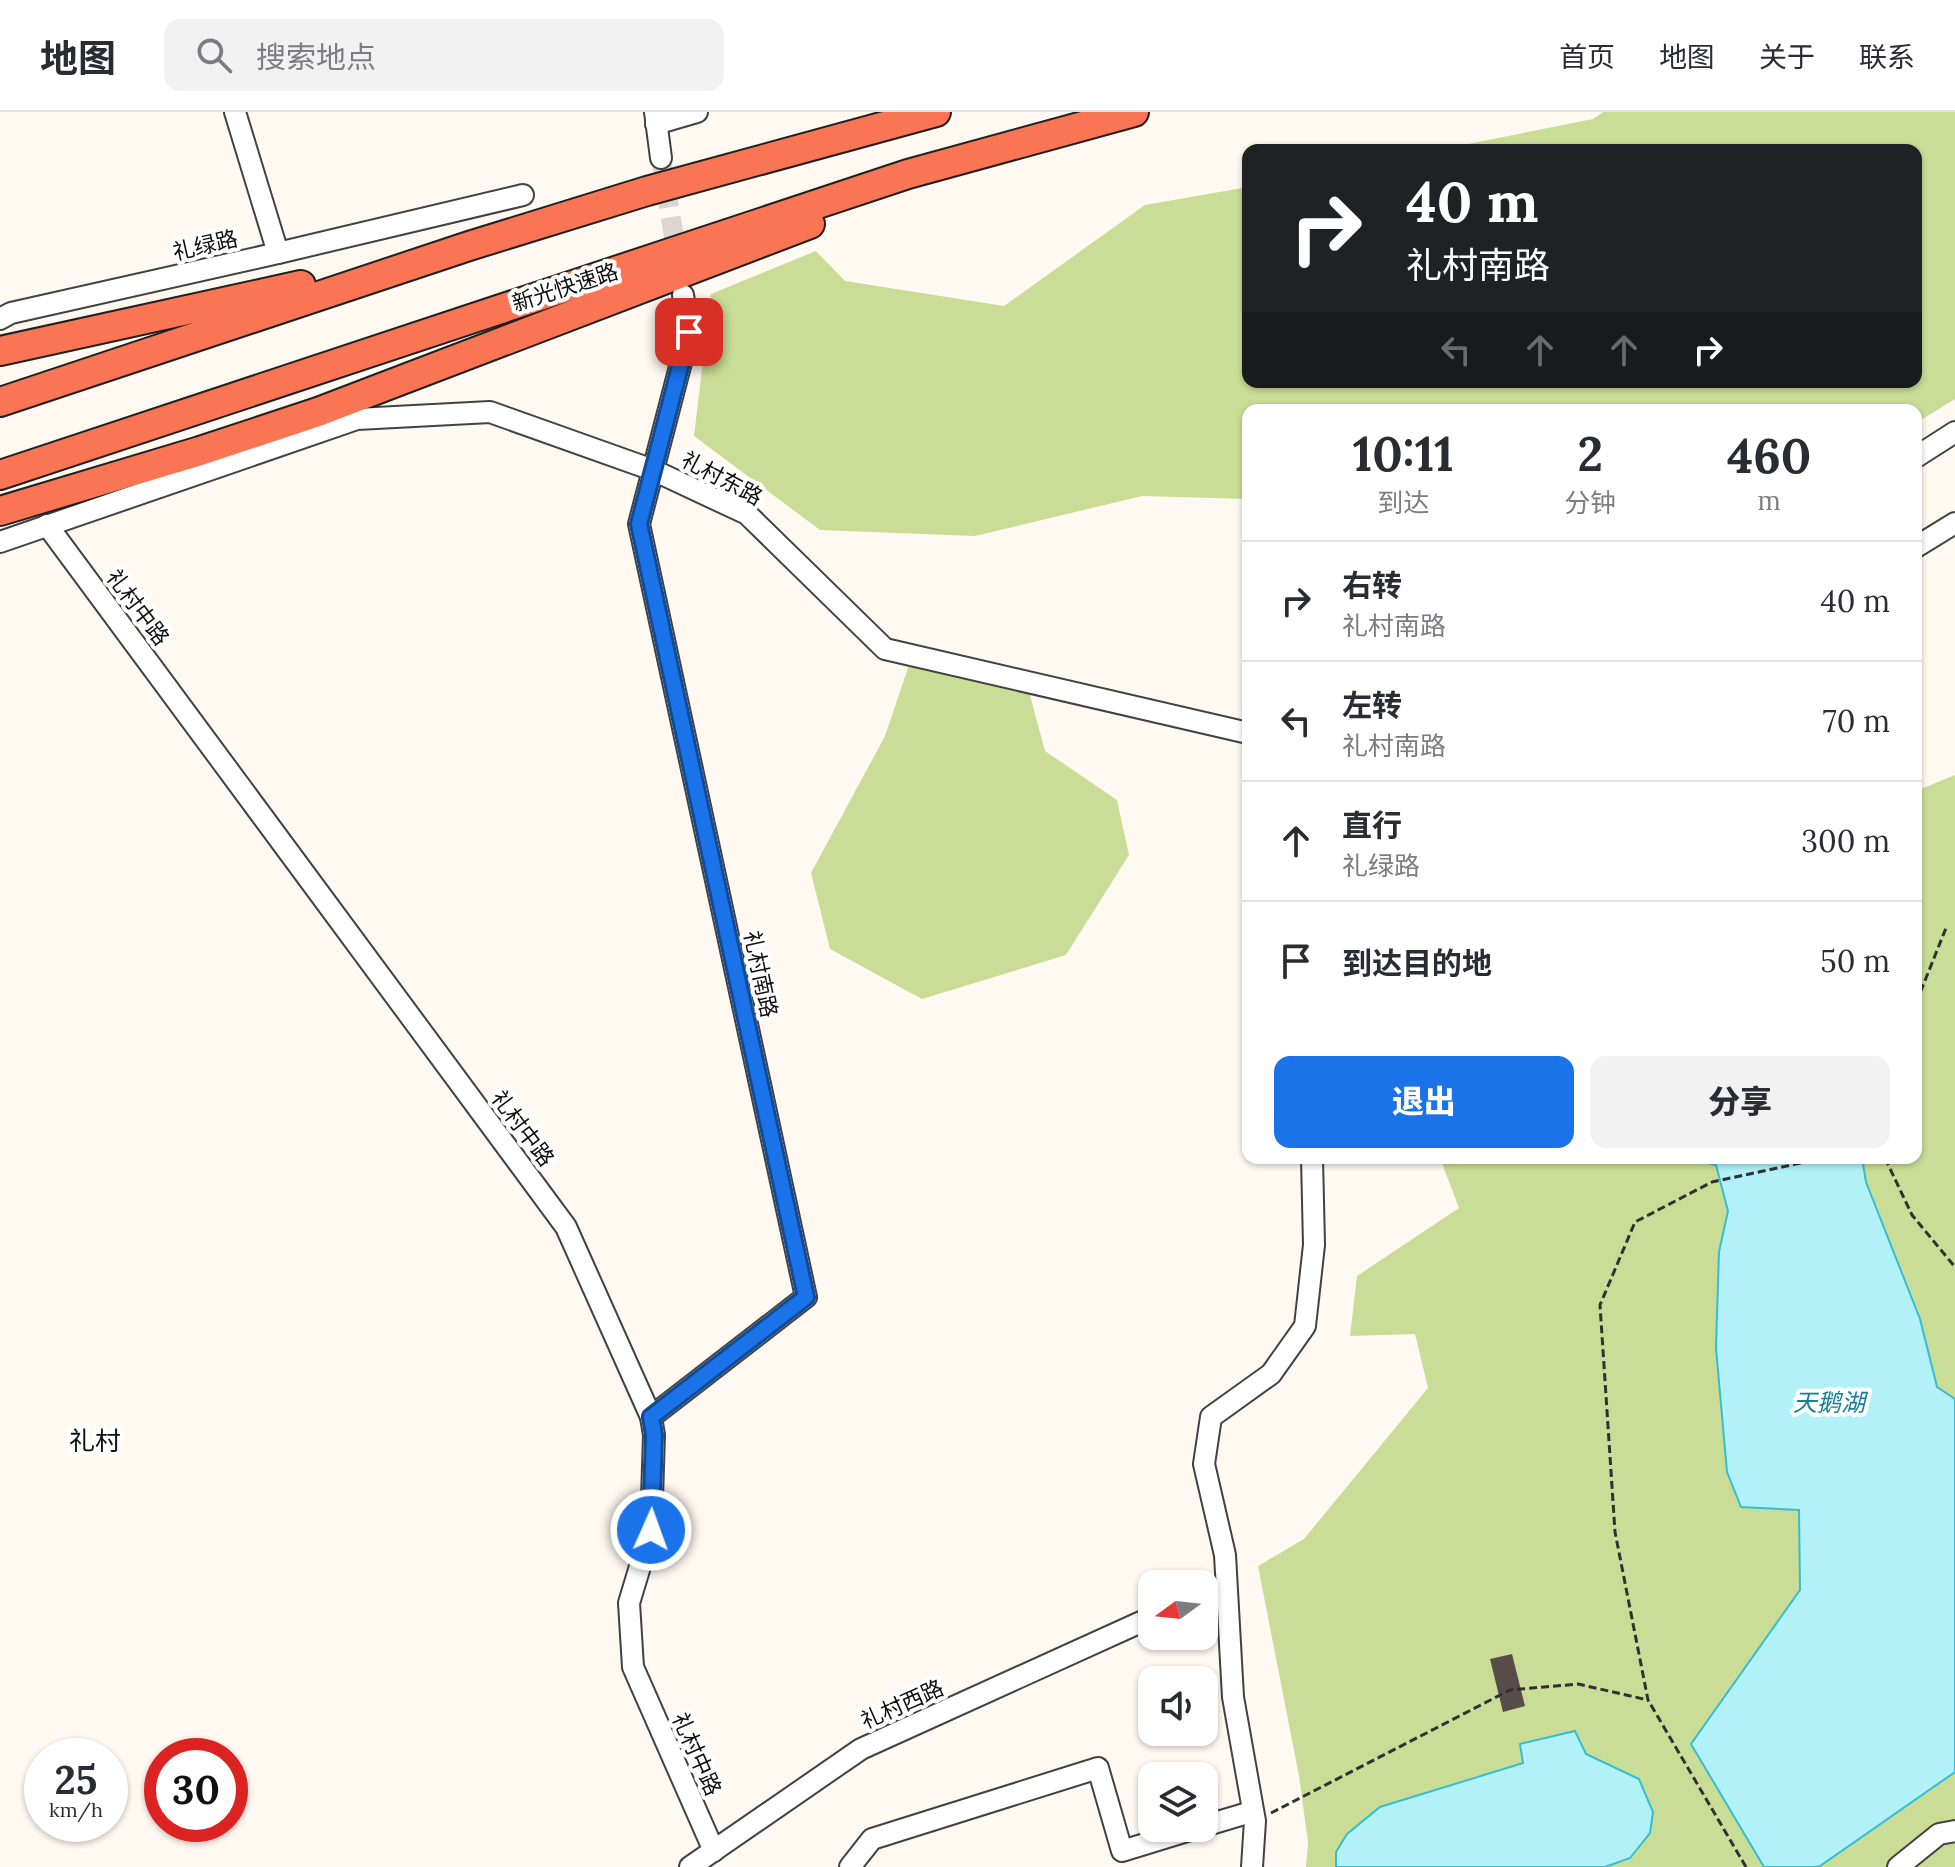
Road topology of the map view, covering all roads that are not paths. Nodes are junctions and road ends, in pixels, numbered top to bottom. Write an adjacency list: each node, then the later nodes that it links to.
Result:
1 (235, 112): 10 (street)
2 (697, 112): 5 (street)
3 (936, 112): 9 (highway)
4 (1134, 112): 6 (highway, 新光快速路)
5 (655, 118): 7 (street)
6 (1018, 144): 18 (highway, 新光快速路); 20 (highway)
7 (661, 158)
8 (523, 195): 10 (street, 礼绿路)
9 (469, 246): 13 (highway); 14 (highway)
10 (278, 253): 12 (street, 礼绿路)
11 (683, 295): 17 (street)
12 (0, 319)
13 (0, 351)
14 (0, 402)
15 (1955, 432): 16 (street)
16 (1922, 453)
17 (653, 470): 20 (street, 礼村东路); 24 (street, 礼村东路); 26 (street, 礼村南路)
18 (8, 473)
19 (0, 511): 20 (highway)
20 (41, 513): 22 (street, 礼村东路); 26 (street, 礼村中路)
21 (1955, 523): 23 (street)
22 (0, 542)
23 (1922, 543)
24 (1242, 732)
25 (1312, 1164): 28 (street)
26 (651, 1417): 32 (street, 礼村中路)
27 (1138, 1623): 32 (street, 礼村西路)
28 (1253, 1816): 29 (street); 35 (street)
29 (1218, 1823)
30 (1955, 1831): 36 (street)
31 (1151, 1842): 34 (street)
32 (714, 1851): 33 (street, 礼村西路)
33 (690, 1867)
34 (850, 1867)
35 (1252, 1867)
36 (1898, 1867)

